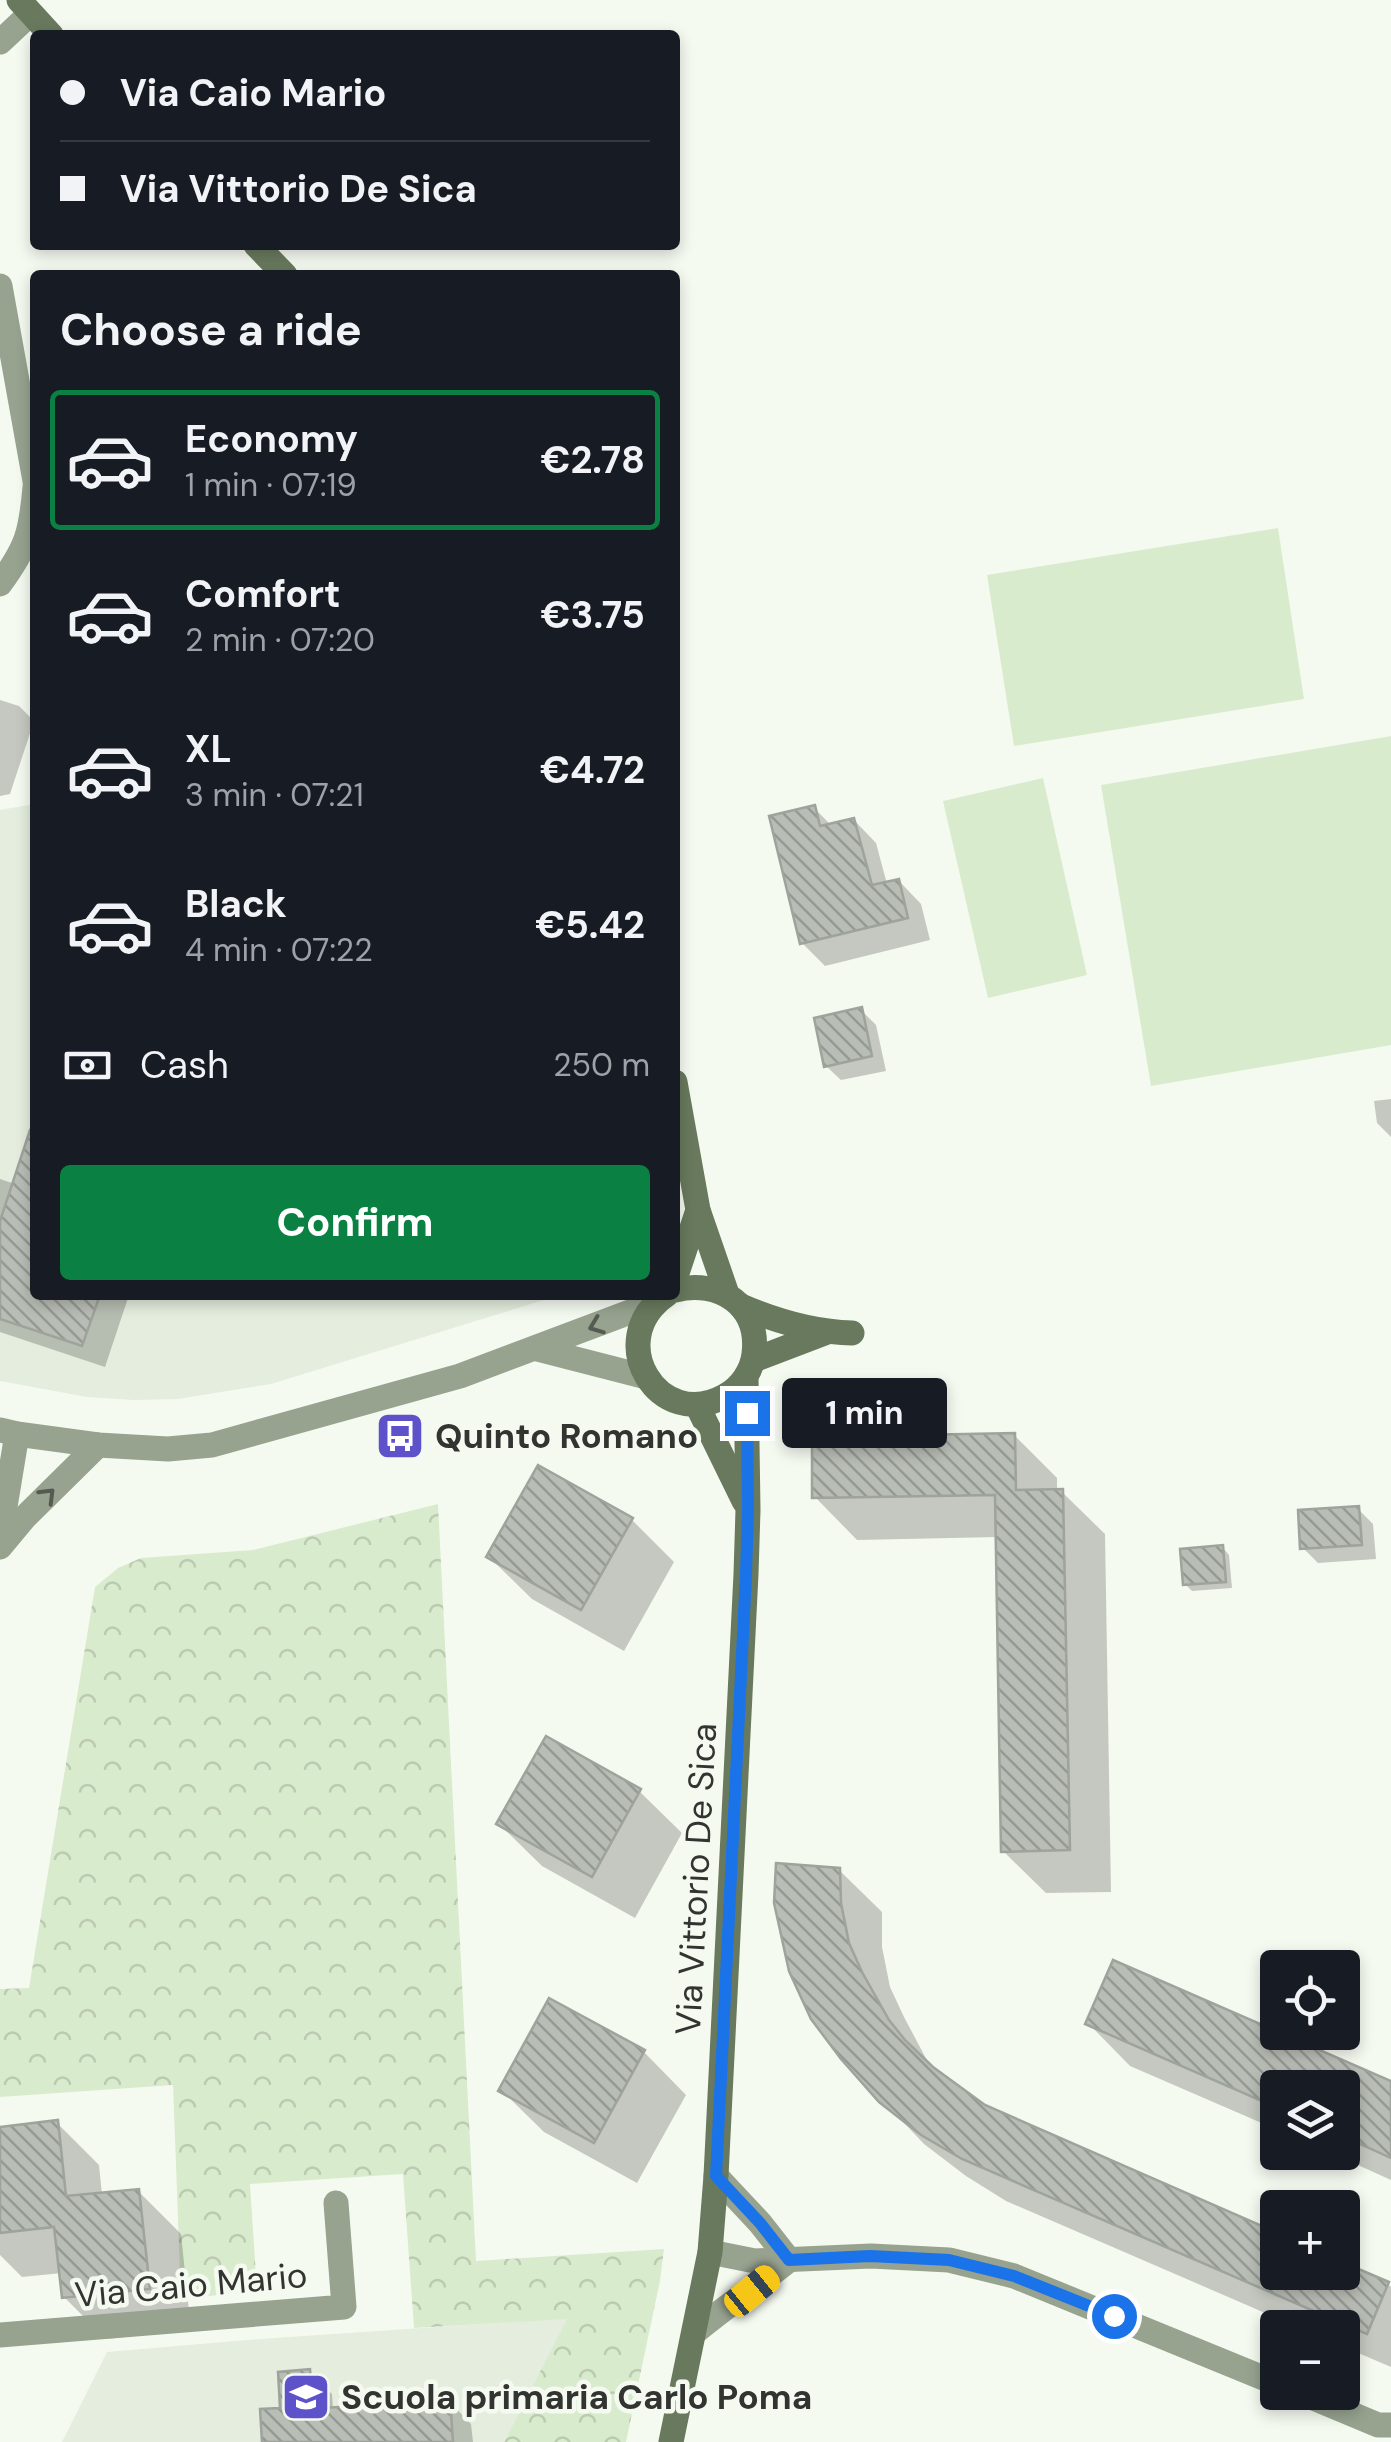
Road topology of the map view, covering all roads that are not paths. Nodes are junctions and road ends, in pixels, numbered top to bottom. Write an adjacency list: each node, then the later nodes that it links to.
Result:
1 (24, 7): 2 (street); 3 (street)
2 (45, 30)
3 (0, 42)
4 (261, 250): 5 (street)
5 (280, 270)
6 (0, 286): 7 (street)
7 (30, 456)
8 (30, 529): 9 (street)
9 (0, 584)
10 (680, 1110): 11 (street, Via Vittorio De Sica)
11 (698, 1210): 12 (street, Via Vittorio De Sica); 16 (street, Via Vittorio De Sica)
12 (680, 1263)
13 (680, 1290): 16 (street)
14 (655, 1300): 17 (street, one-way to 17)
15 (661, 1300): 19 (street)
16 (734, 1300): 18 (street, Via Vittorio De Sica); 18 (street)
17 (537, 1348): 19 (street); 22 (street)
18 (750, 1369): 20 (street); 23 (street, Via Vittorio De Sica)
19 (646, 1377): 20 (street)
20 (696, 1405): 23 (street, Via Vittorio De Sica)
21 (9, 1432): 22 (street); 24 (street)
22 (98, 1446): 25 (street, one-way to 22)
23 (748, 1510): 26 (street, Via Vittorio De Sica)
24 (0, 1537)
25 (0, 1547)
26 (716, 2176): 28 (street, Via Vittorio De Sica); 29 (street)
27 (336, 2203): 31 (street, Via Caio Mario)
28 (710, 2252): 29 (street); 30 (street, Via Vittorio De Sica)
29 (789, 2260): 30 (street); 32 (street)
30 (694, 2333): 35 (street, Via Vittorio De Sica)
31 (0, 2335)
32 (1260, 2377)
33 (1342, 2410): 34 (street)
34 (1391, 2424)
35 (671, 2442)

